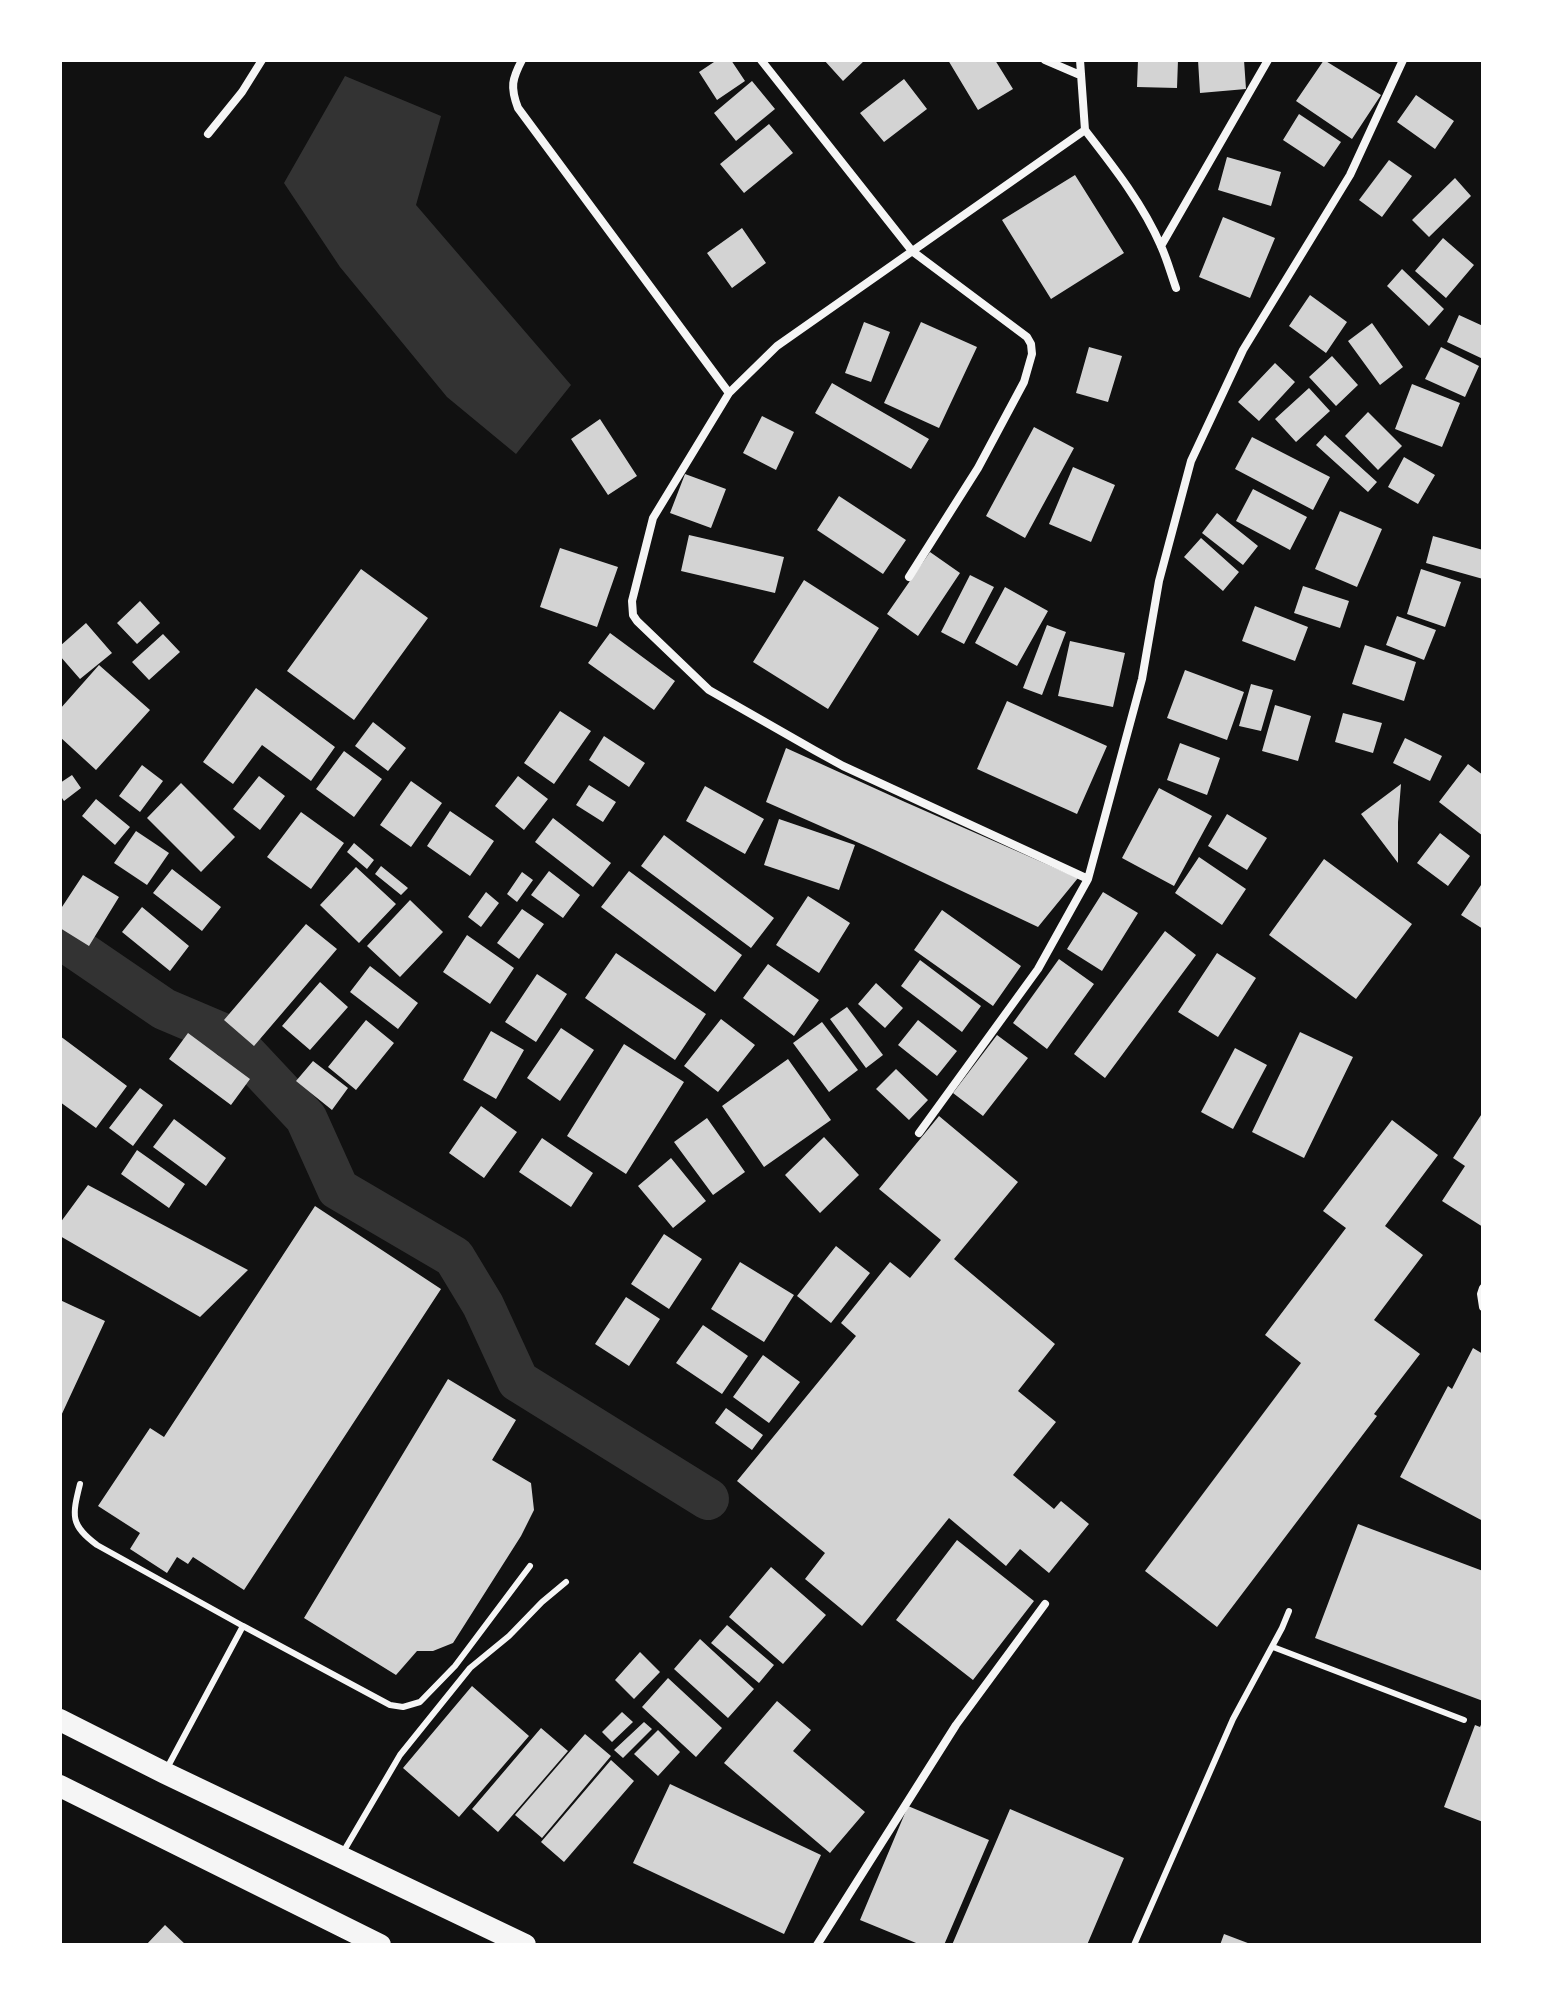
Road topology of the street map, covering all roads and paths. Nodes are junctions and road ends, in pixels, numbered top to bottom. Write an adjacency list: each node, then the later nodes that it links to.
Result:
1 (262, 60): 10 (street)
2 (522, 60): 14 (street)
3 (761, 60): 12 (street)
4 (1045, 60): 8 (street)
5 (1080, 60): 8 (street)
6 (1268, 60): 11 (street)
7 (1403, 60): 16 (street)
8 (1080, 75): 9 (street)
9 (1085, 130): 11 (street); 12 (street)
10 (208, 134)
11 (1161, 246): 13 (street)
12 (912, 251): 14 (street); 15 (street)
13 (1176, 288)
14 (729, 393): 16 (street)
15 (909, 577)
16 (1088, 879): 17 (street)
17 (919, 1133)
18 (1483, 1288): 19 (street)
19 (1483, 1307)
20 (80, 1484): 25 (lane)
21 (530, 1566): 25 (lane)
22 (566, 1582): 31 (lane)
23 (1045, 1604): 34 (street)
24 (1289, 1611): 26 (lane)
25 (243, 1626): 29 (lane)
26 (1273, 1647): 28 (lane); 35 (lane)
27 (60, 1720): 29 (highway)
28 (1464, 1720)
29 (165, 1773): 31 (highway)
30 (60, 1786): 32 (highway)
31 (340, 1857): 33 (highway)
32 (380, 1945)
33 (525, 1945)
34 (817, 1945)
35 (1134, 1945)

